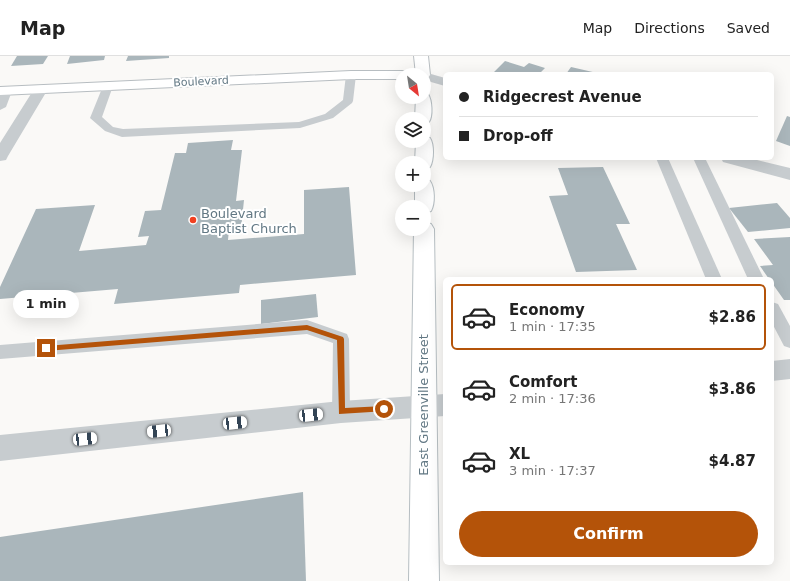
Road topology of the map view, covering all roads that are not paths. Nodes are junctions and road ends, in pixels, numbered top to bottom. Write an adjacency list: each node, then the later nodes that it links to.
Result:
1 (421, 56): 2 (main road)
2 (423, 68)
3 (351, 75): 4 (main road, Boulevard); 7 (main road, Boulevard); 7 (lane)
4 (395, 75)
5 (431, 77): 6 (street)
6 (443, 81)
7 (108, 86): 8 (main road, Boulevard)
8 (41, 89): 9 (main road, Boulevard); 11 (street)
9 (3, 91): 10 (lane)
10 (0, 107)
11 (0, 156)
12 (663, 160): 17 (lane)
13 (700, 160): 18 (lane)
14 (736, 160): 15 (street)
15 (790, 174)
16 (424, 236): 24 (main road, East Greenville Street)
17 (713, 277)
18 (755, 277)
19 (774, 312): 20 (lane)
20 (790, 341)
21 (0, 352): 25 (lane)
22 (790, 368): 23 (street)
23 (774, 371)
24 (434, 405): 25 (street); 27 (main road, East Greenville Street)
25 (342, 412): 26 (street)
26 (0, 448)
27 (424, 581)

